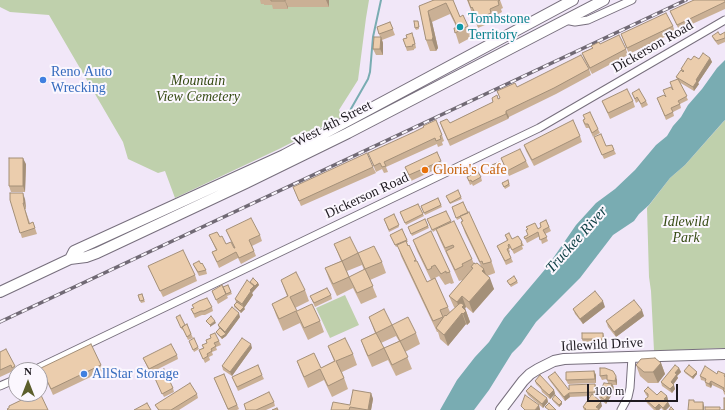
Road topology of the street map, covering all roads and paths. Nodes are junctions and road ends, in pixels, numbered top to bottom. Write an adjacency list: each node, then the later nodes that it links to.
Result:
1 (573, 0): 4 (main road, West 4th Street)
2 (604, 0): 5 (main road, West 4th Street)
3 (632, 0): 5 (street)
4 (556, 4): 5 (main road); 7 (main road, West 4th Street)
5 (565, 20): 7 (main road, West 4th Street)
6 (725, 20): 11 (street, Dickerson Road)
7 (70, 259): 8 (main road, West 4th Street)
8 (0, 292)
9 (725, 354): 10 (main road, Idlewild Drive)
10 (632, 357): 12 (main road, Idlewild Drive); 13 (street)
11 (48, 363)
12 (501, 410)
13 (621, 410)

